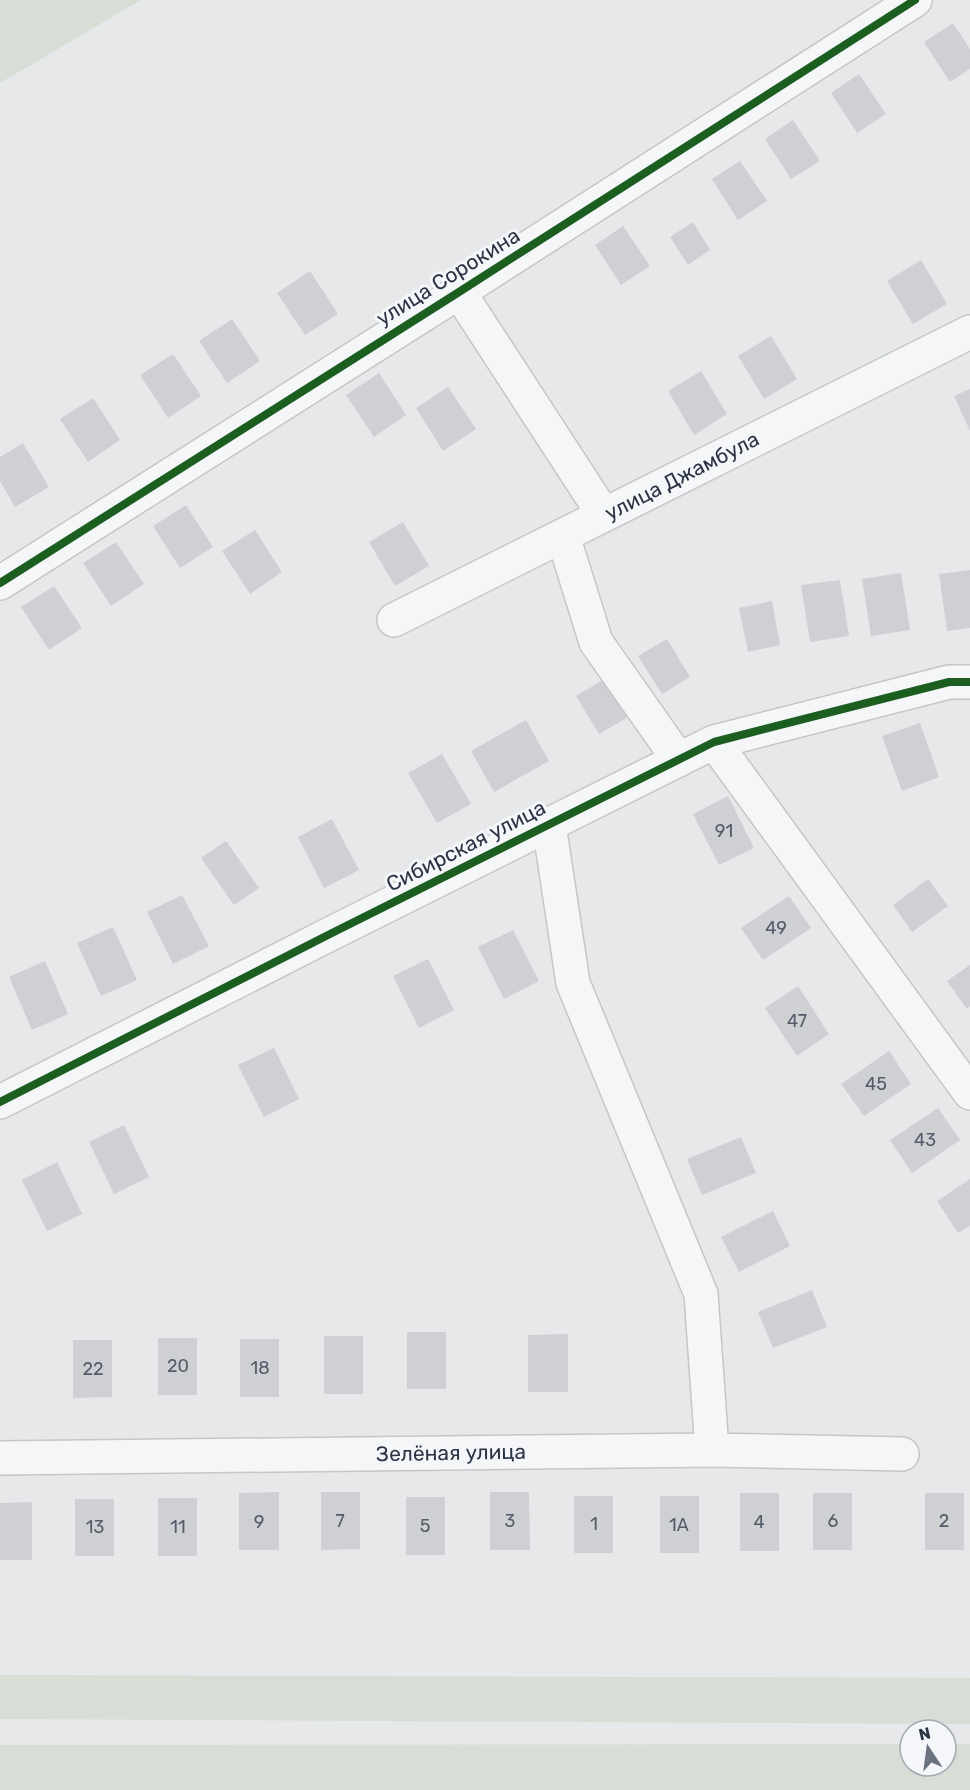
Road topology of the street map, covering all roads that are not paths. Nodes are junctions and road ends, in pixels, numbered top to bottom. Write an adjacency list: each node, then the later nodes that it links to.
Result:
1 (915, 0): 2 (street, улица Сорокина)
2 (459, 292): 4 (street); 6 (street, улица Сорокина)
3 (970, 332): 4 (street, улица Джамбула)
4 (604, 515): 5 (street, улица Джамбула)
5 (563, 536): 7 (street, улица Джамбула); 10 (street)
6 (0, 583)
7 (394, 620)
8 (970, 682): 9 (street, Сибирская улица)
9 (714, 742): 10 (street, Сибирская улица); 12 (street)
10 (679, 760): 11 (street, Сибирская улица)
11 (549, 825): 13 (street, Сибирская улица); 14 (street)
12 (970, 1094)
13 (0, 1102)
14 (712, 1450): 15 (street, Зелёная улица); 16 (street, Зелёная улица)
15 (902, 1454)
16 (0, 1458)

